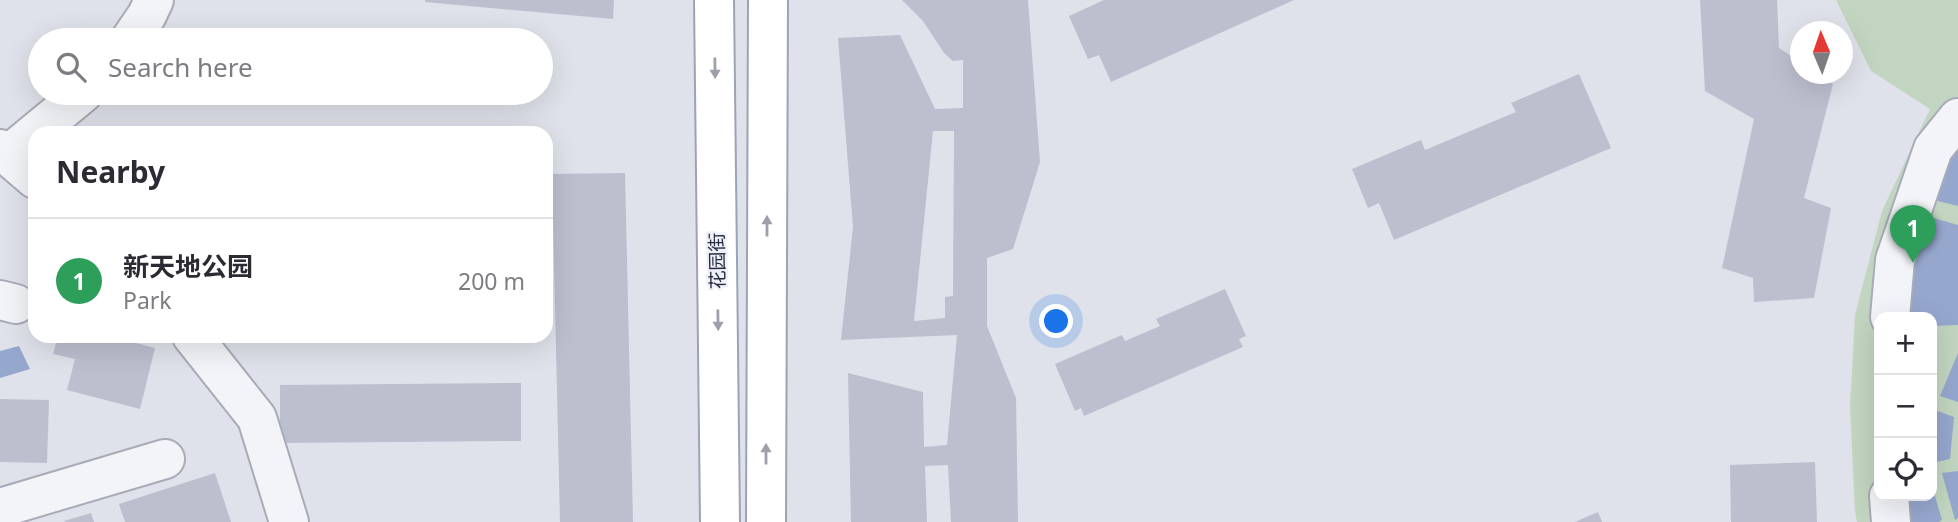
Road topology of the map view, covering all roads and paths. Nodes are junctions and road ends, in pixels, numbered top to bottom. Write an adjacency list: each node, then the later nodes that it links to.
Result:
1 (154, 0): 4 (lane)
2 (714, 0): 16 (main road, 花园街, one-way to 16)
3 (768, 0): 17 (main road, one-way to 3)
4 (138, 28)
5 (71, 105): 7 (lane)
6 (1958, 118): 10 (lane)
7 (50, 126)
8 (28, 147): 9 (lane)
9 (14, 161)
10 (1890, 312)
11 (198, 343): 15 (lane)
12 (165, 459): 14 (lane)
13 (1889, 501): 18 (lane)
14 (0, 508)
15 (289, 522)
16 (720, 522)
17 (766, 522)
18 (1891, 522)

